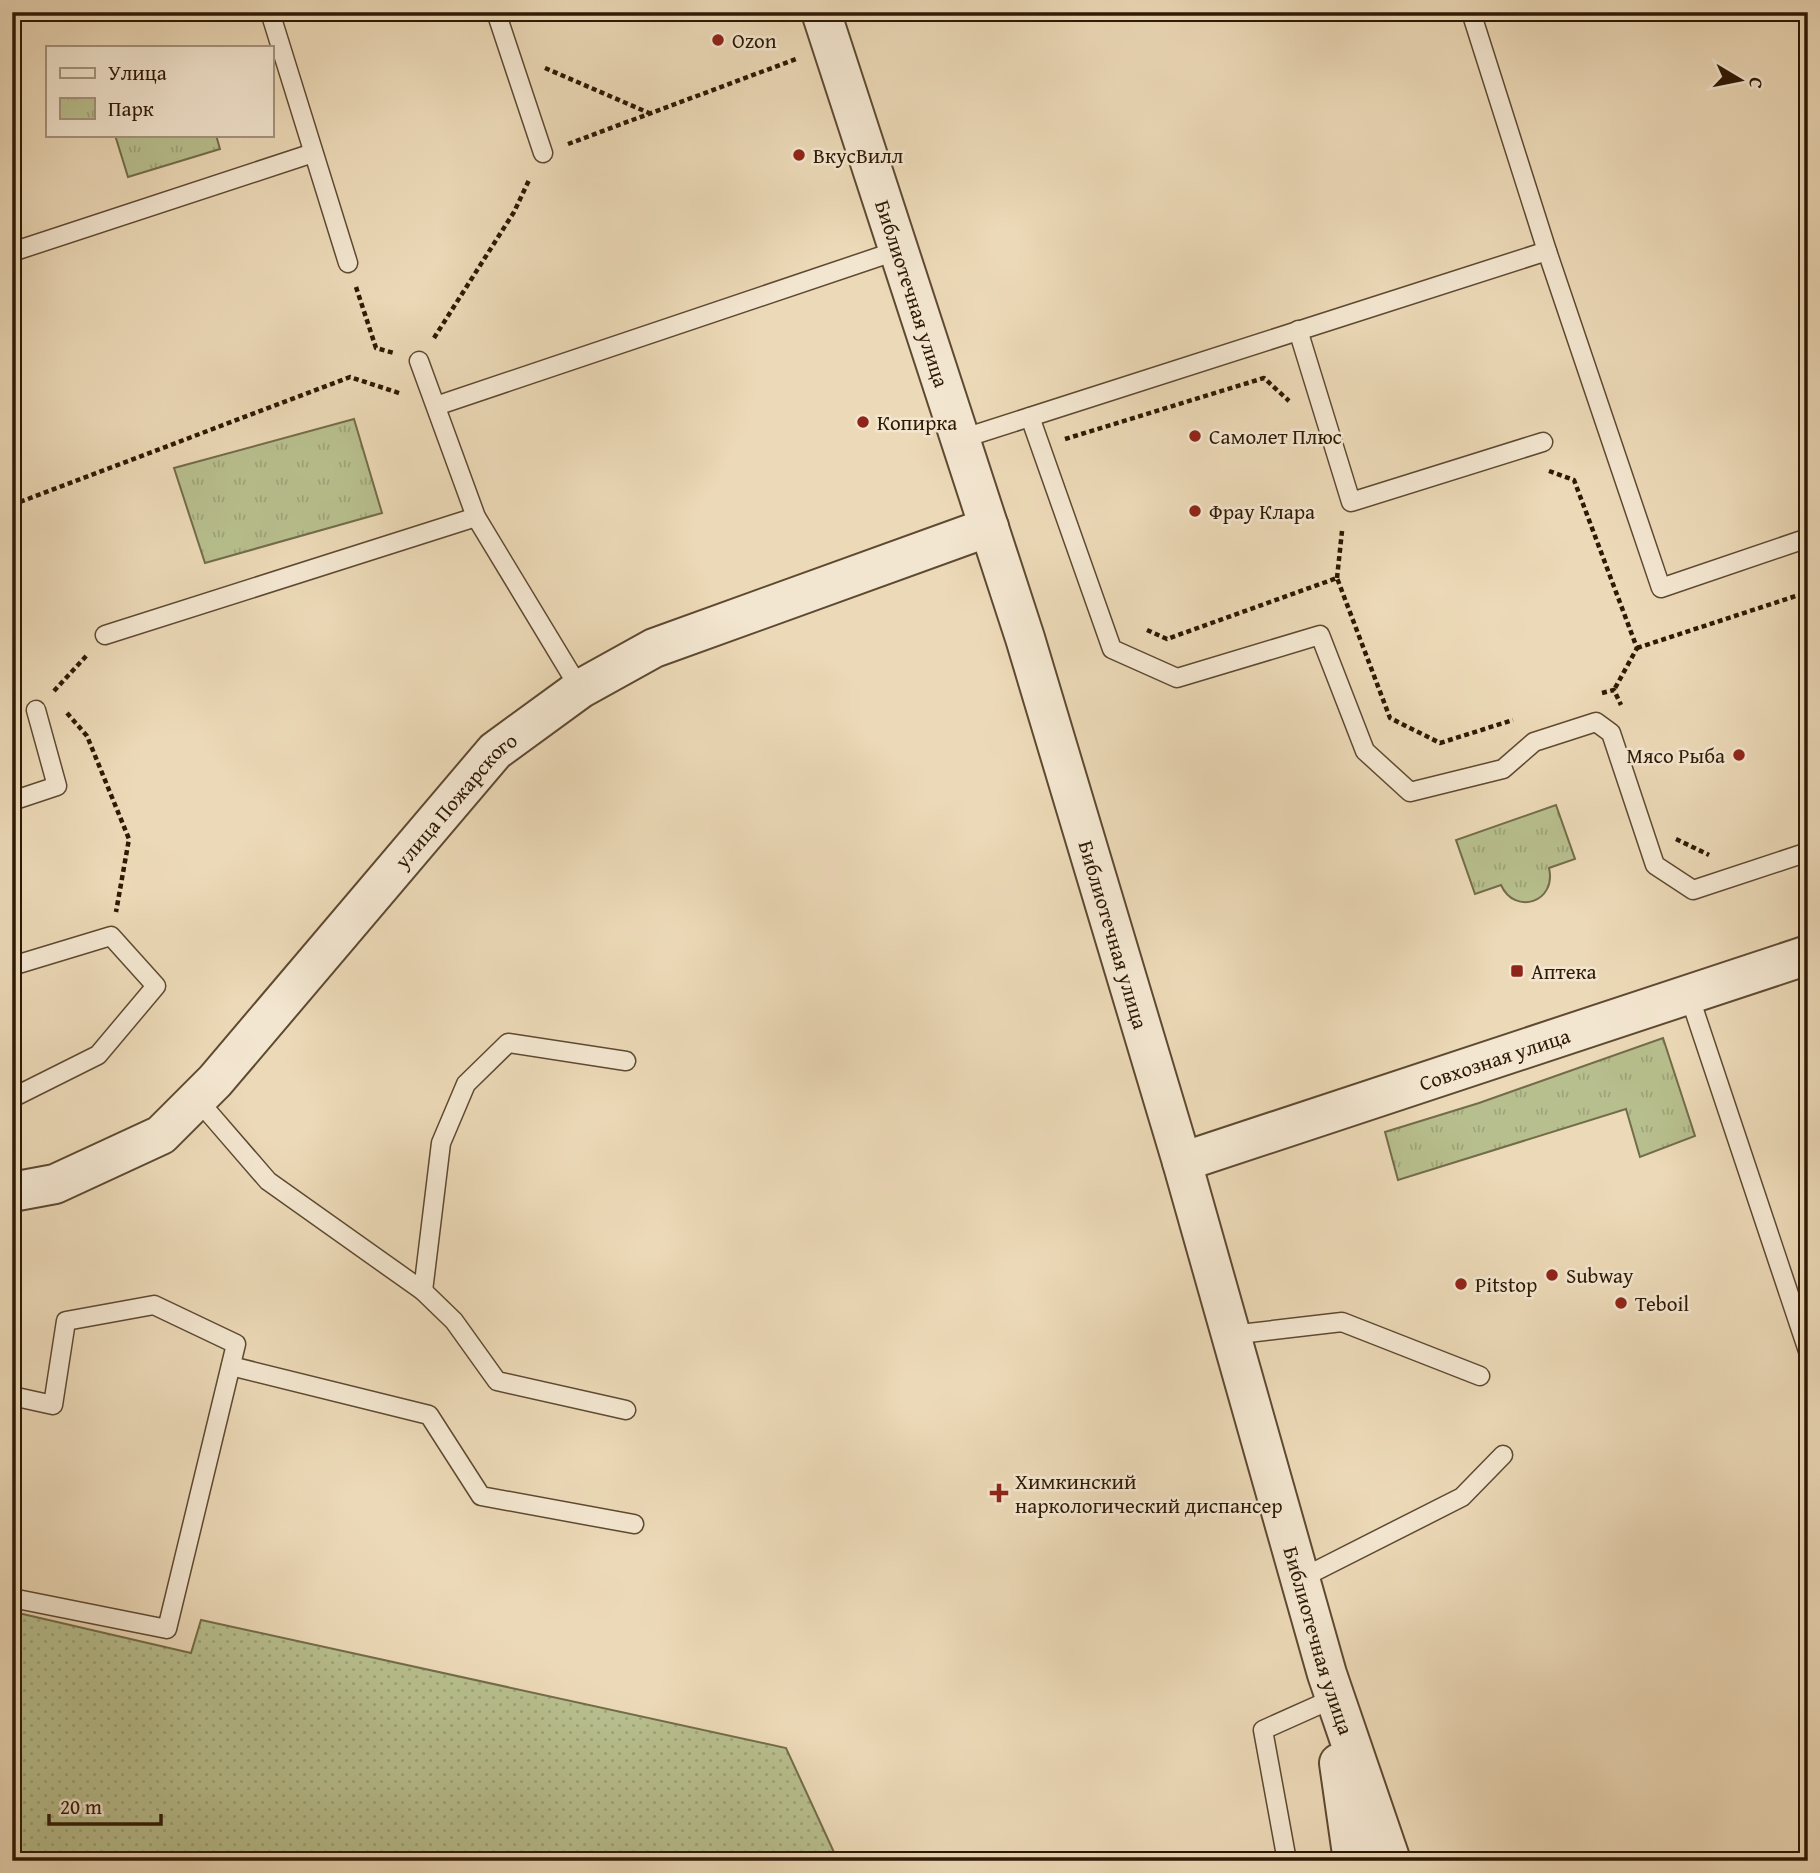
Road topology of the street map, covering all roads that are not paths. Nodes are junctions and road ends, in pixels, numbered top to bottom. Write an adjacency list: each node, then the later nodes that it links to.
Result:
1 (270, 12): 5 (lane)
2 (496, 12): 6 (lane)
3 (821, 12): 7 (street, Библиотечная улица)
4 (1471, 12): 8 (lane)
5 (313, 153): 9 (lane); 10 (lane)
6 (542, 153)
7 (899, 250): 13 (lane); 15 (street, Библиотечная улица)
8 (1546, 251): 11 (lane); 19 (lane)
9 (12, 253)
10 (348, 263)
11 (1298, 330): 14 (lane); 16 (lane)
12 (419, 361): 13 (lane)
13 (436, 406): 17 (lane)
14 (1030, 416): 15 (lane); 24 (lane)
15 (961, 439): 18 (street, Библиотечная улица)
16 (1543, 442)
17 (476, 517): 20 (lane); 21 (lane)
18 (989, 527): 21 (street, улица Пожарского); 31 (street, Библиотечная улица)
19 (1808, 538)
20 (106, 635)
21 (580, 689): 30 (street, улица Пожарского)
22 (36, 710): 23 (lane)
23 (12, 801)
24 (1808, 852)
25 (1808, 955): 27 (street, Совхозная улица)
26 (12, 966): 29 (lane)
27 (1689, 995): 31 (street, Совхозная улица); 35 (lane)
28 (626, 1062): 33 (lane)
29 (12, 1098)
30 (197, 1099): 32 (street, улица Пожарского); 33 (lane)
31 (1182, 1162): 34 (street, Библиотечная улица)
32 (12, 1192)
33 (423, 1291): 39 (lane)
34 (1231, 1335): 37 (lane); 42 (street, Библиотечная улица)
35 (1808, 1351)
36 (231, 1367): 38 (lane); 41 (lane); 43 (lane)
37 (1480, 1376)
38 (12, 1396)
39 (626, 1410)
40 (1503, 1455): 42 (lane)
41 (634, 1524)
42 (1300, 1579): 44 (street, Библиотечная улица)
43 (12, 1598)
44 (1329, 1687): 45 (lane); 46 (street); 47 (street, Библиотечная улица)
45 (1287, 1861)
46 (1353, 1861)
47 (1391, 1861)

